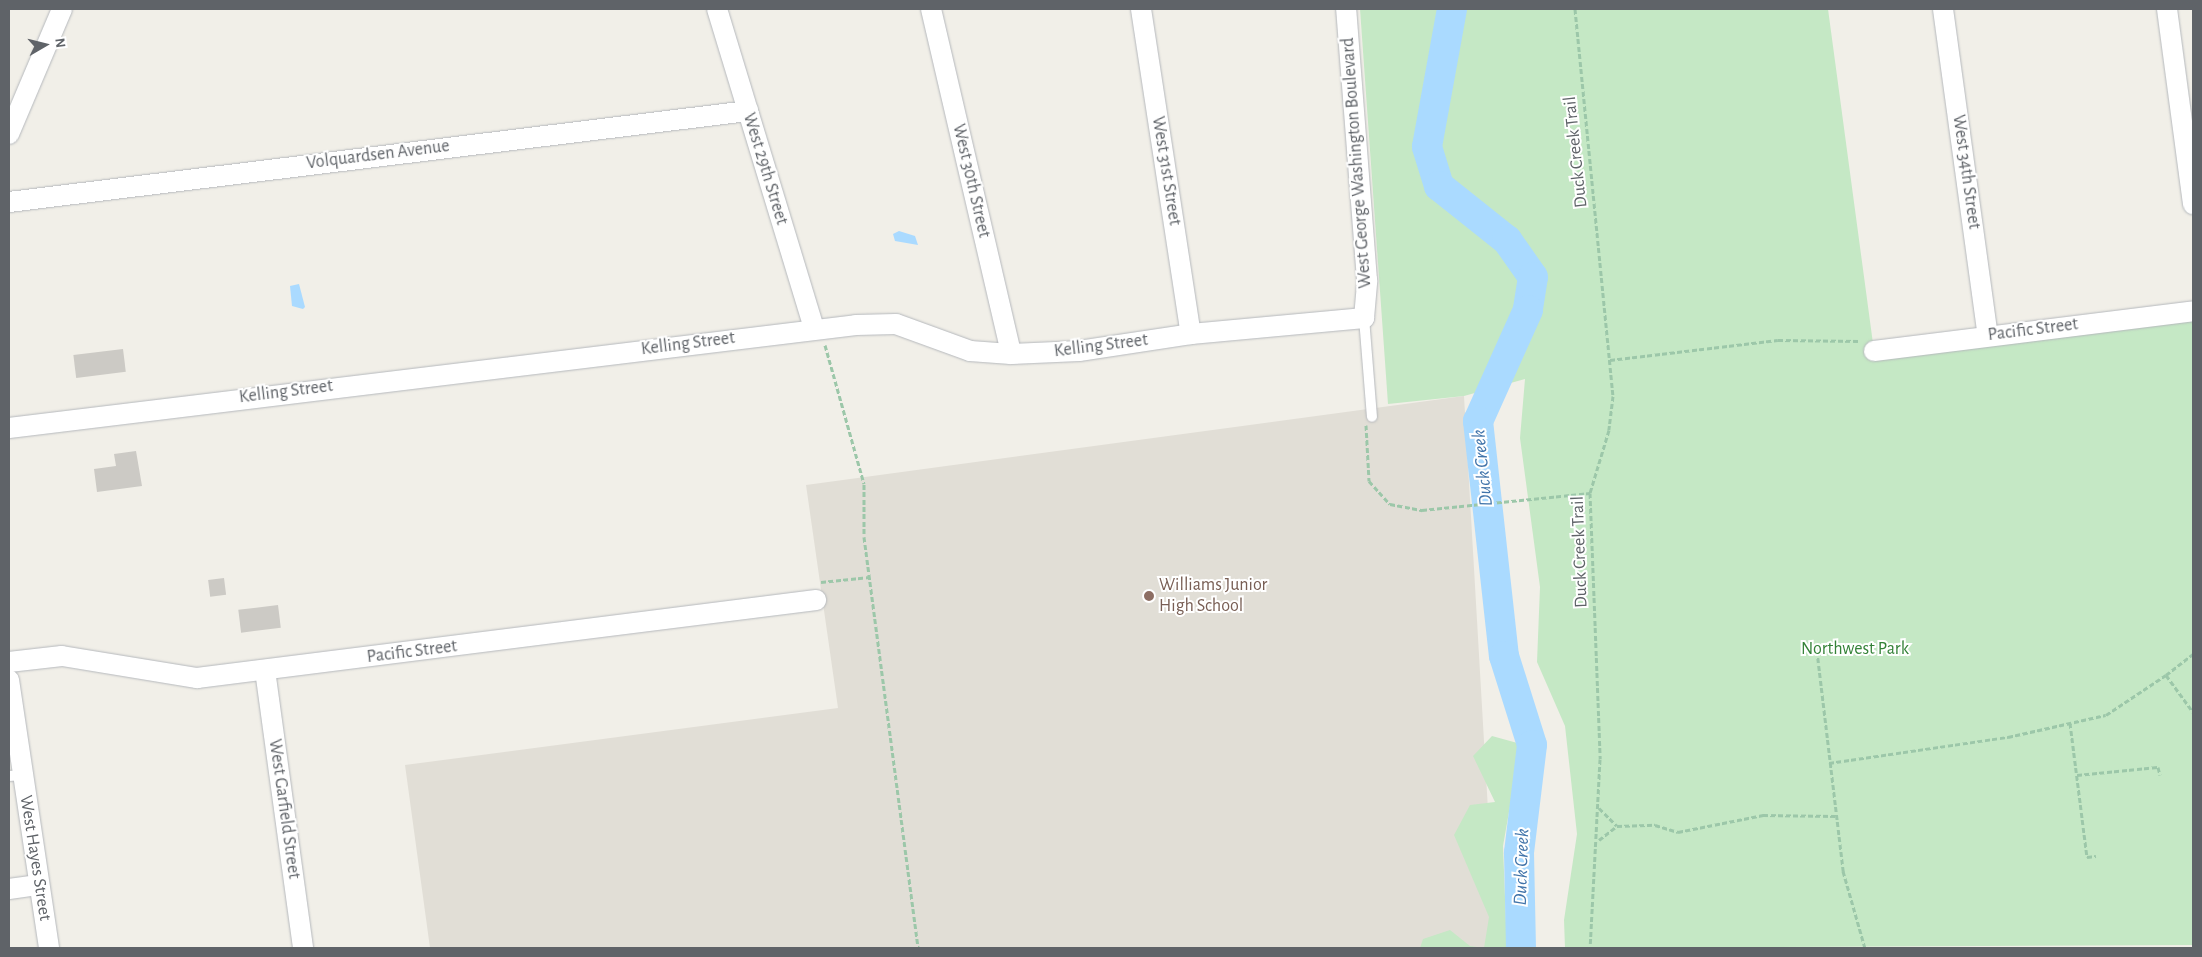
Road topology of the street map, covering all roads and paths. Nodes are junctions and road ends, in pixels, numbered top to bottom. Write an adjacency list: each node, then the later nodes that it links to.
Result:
1 (62, 9): 10 (street)
2 (717, 9): 9 (street, West 29th Street)
3 (931, 9): 19 (street, West 30th Street)
4 (1141, 9): 16 (street, West 31st Street)
5 (1346, 9): 14 (street, West George Washington Boulevard)
6 (1575, 9): 20 (path, Duck Creek Trail)
7 (1943, 9): 17 (street, West 34th Street)
8 (2167, 9): 12 (street)
9 (748, 111): 11 (street, Volquardsen Avenue); 15 (street, West 29th Street)
10 (9, 134)
11 (9, 202)
12 (2193, 204)
13 (2193, 311): 17 (street, Pacific Street)
14 (1364, 318): 16 (street, Kelling Street); 21 (lane)
15 (814, 329): 19 (street, Kelling Street); 22 (street, Kelling Street); 24 (path)
16 (1191, 334): 19 (street, Kelling Street)
17 (1988, 336): 18 (street, Pacific Street)
18 (1874, 351): 20 (path)
19 (1011, 354)
20 (1610, 360): 23 (path, Duck Creek Trail)
21 (1372, 416): 23 (path)
22 (9, 428)
23 (1590, 493): 38 (path, Duck Creek Trail)
24 (870, 577): 25 (path); 47 (path)
25 (816, 600): 29 (street, Pacific Street)
26 (1816, 643): 34 (path)
27 (2193, 654): 30 (path)
28 (9, 662): 29 (street, Pacific Street)
29 (265, 670): 46 (street, West Garfield Street)
30 (2166, 675): 32 (path); 33 (path)
31 (9, 680): 35 (street, West Hayes Street)
32 (2193, 712)
33 (2070, 723): 34 (path); 36 (path)
34 (1829, 763): 39 (path)
35 (16, 775): 43 (street, West Hayes Street)
36 (2076, 775): 37 (path); 42 (path)
37 (2160, 775)
38 (1599, 808): 40 (path); 41 (path, Duck Creek Trail)
39 (1836, 816): 40 (path); 49 (path)
40 (1617, 826): 41 (path)
41 (1599, 841): 48 (path, Duck Creek Trail)
42 (2096, 856)
43 (40, 886): 44 (street); 45 (street, West Hayes Street)
44 (9, 889)
45 (49, 948)
46 (303, 948)
47 (918, 948)
48 (1590, 948)
49 (1864, 948)

